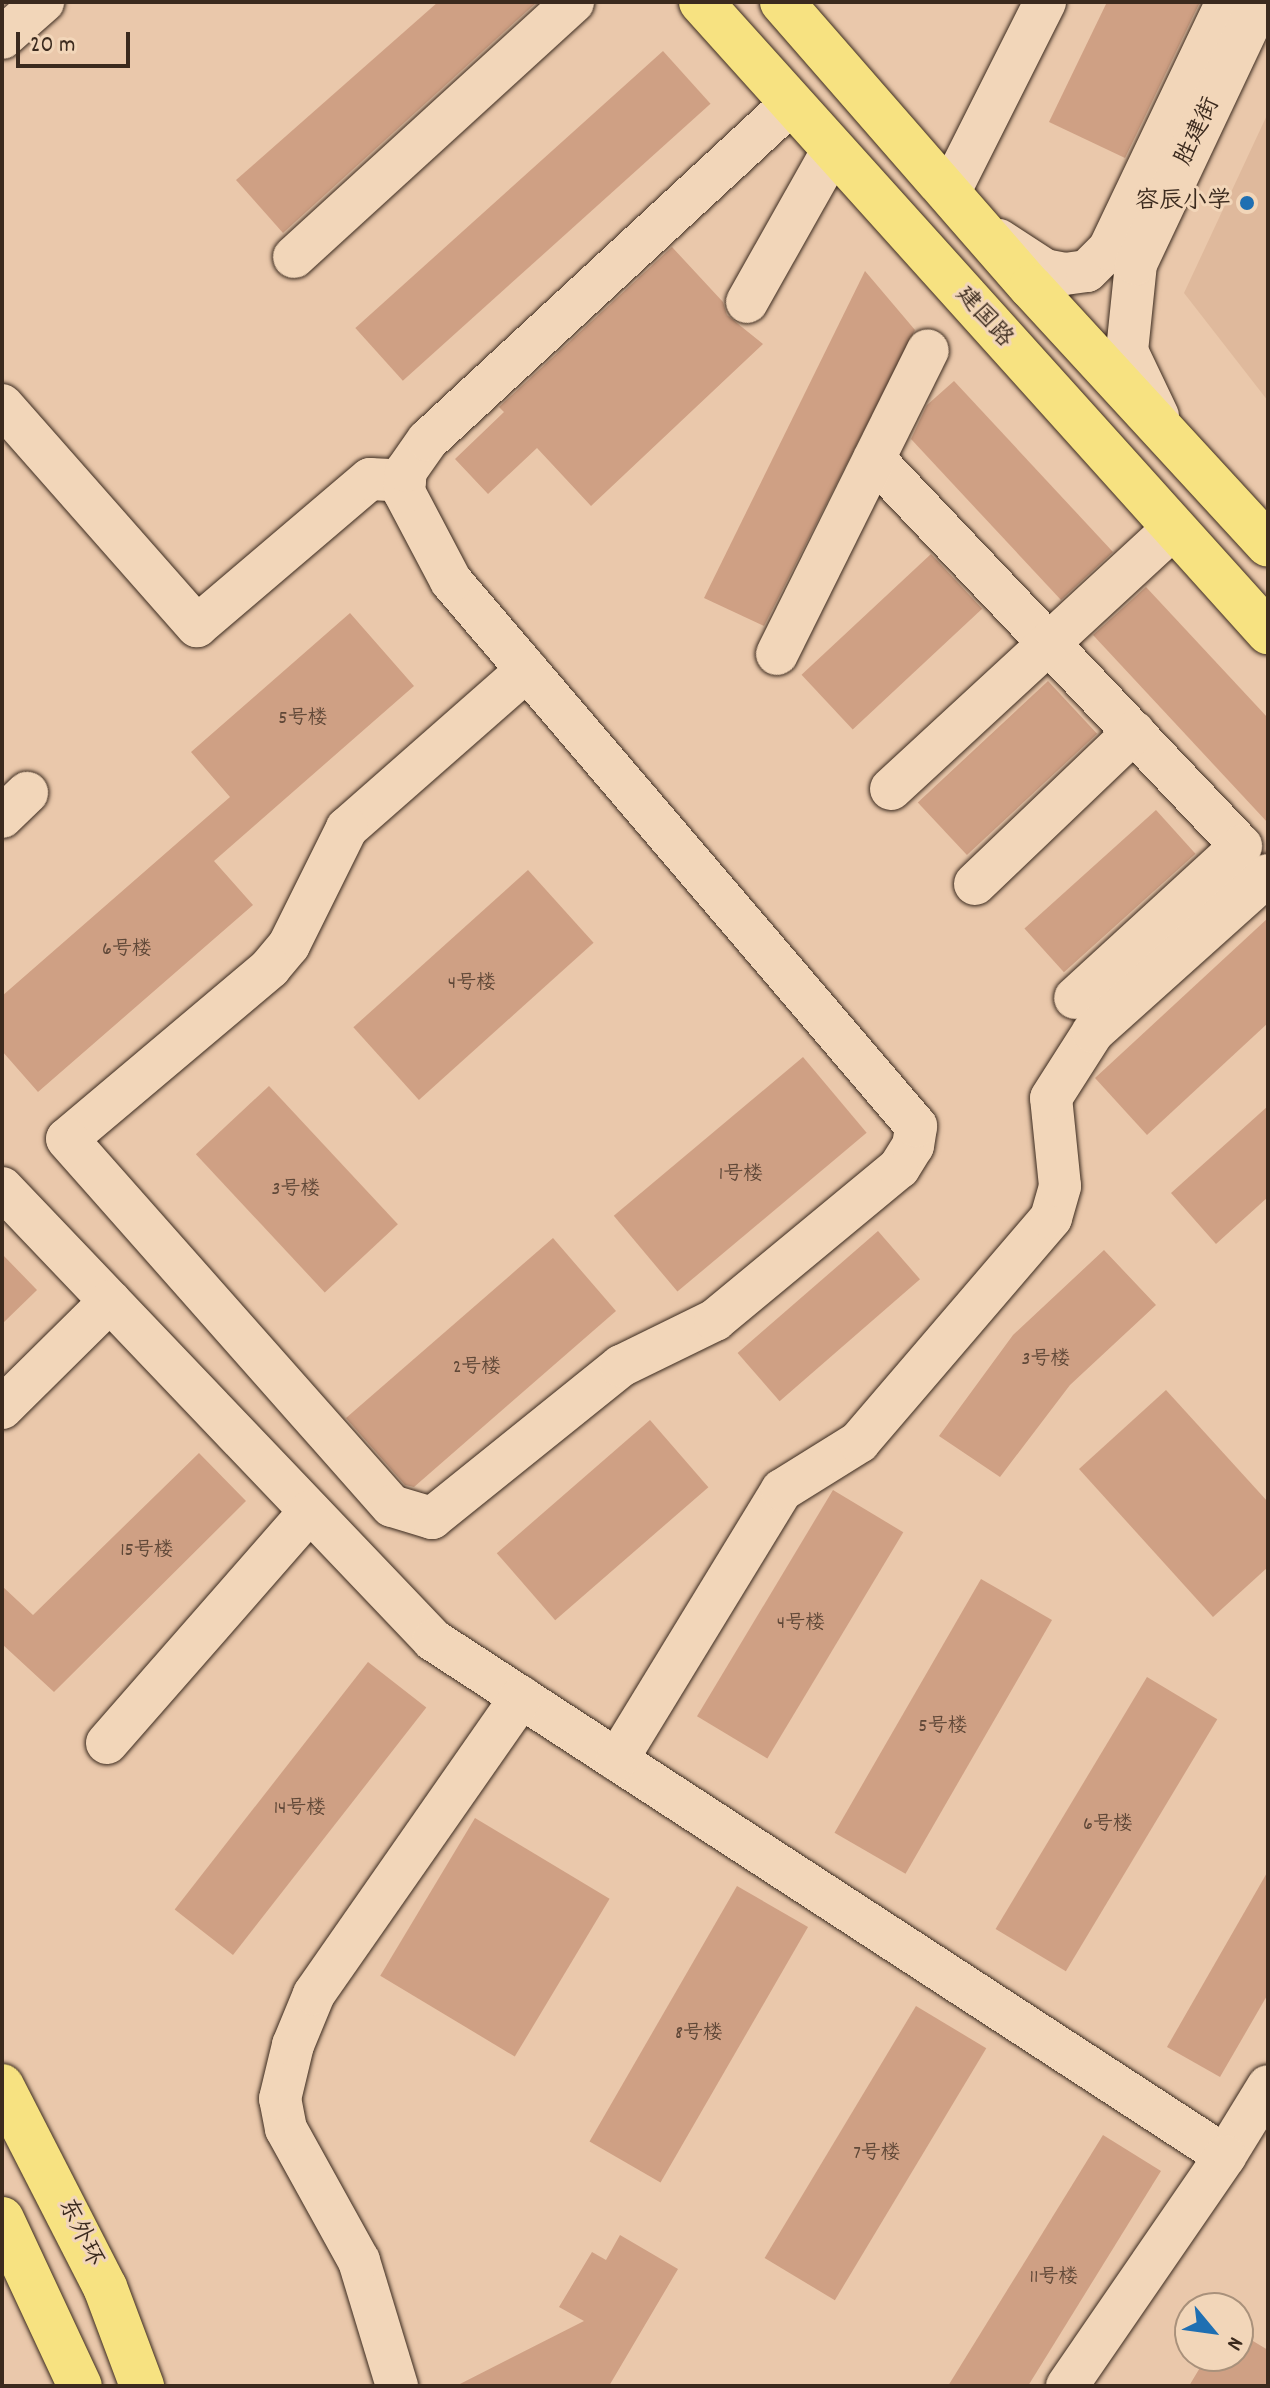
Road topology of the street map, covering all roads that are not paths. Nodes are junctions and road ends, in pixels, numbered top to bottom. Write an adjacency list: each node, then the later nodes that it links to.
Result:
1 (573, 2): 10 (street)
2 (701, 2): 7 (main road, 建国路)
3 (782, 2): 9 (main road)
4 (1045, 2): 9 (street)
5 (1227, 2): 9 (street, 胜建街)
6 (1260, 2): 14 (street, 胜建街)
7 (790, 105): 8 (main road, 建国路); 16 (street)
8 (832, 151): 11 (street); 17 (main road, 建国路)
9 (962, 208): 14 (main road)
10 (294, 257)
11 (747, 302)
12 (928, 350): 15 (street)
13 (2, 405): 16 (street)
14 (1173, 442): 18 (main road)
15 (874, 459): 20 (street); 21 (street)
16 (405, 481): 22 (street)
17 (1174, 528): 19 (main road, 建国路); 20 (street)
18 (1268, 545)
19 (1268, 632)
20 (1050, 643): 23 (street); 24 (street)
21 (777, 654)
22 (527, 670): 22 (street)
23 (1134, 732): 26 (street); 27 (street)
24 (891, 789)
25 (1268, 875): 34 (street)
26 (975, 884)
27 (1075, 998)
28 (2, 1188): 29 (street)
29 (110, 1301): 30 (street); 31 (street)
30 (2, 1408)
31 (310, 1511): 32 (street); 33 (street)
32 (521, 1697): 34 (street); 42 (street)
33 (107, 1743)
34 (617, 1760): 37 (street)
35 (2, 2086): 41 (main road, 东外环)
36 (1268, 2086): 37 (street)
37 (1225, 2156): 43 (street)
38 (2, 2219): 40 (main road)
39 (2, 2271): 40 (main road)
40 (76, 2376)
41 (142, 2386)
42 (397, 2386)
43 (1067, 2386)

